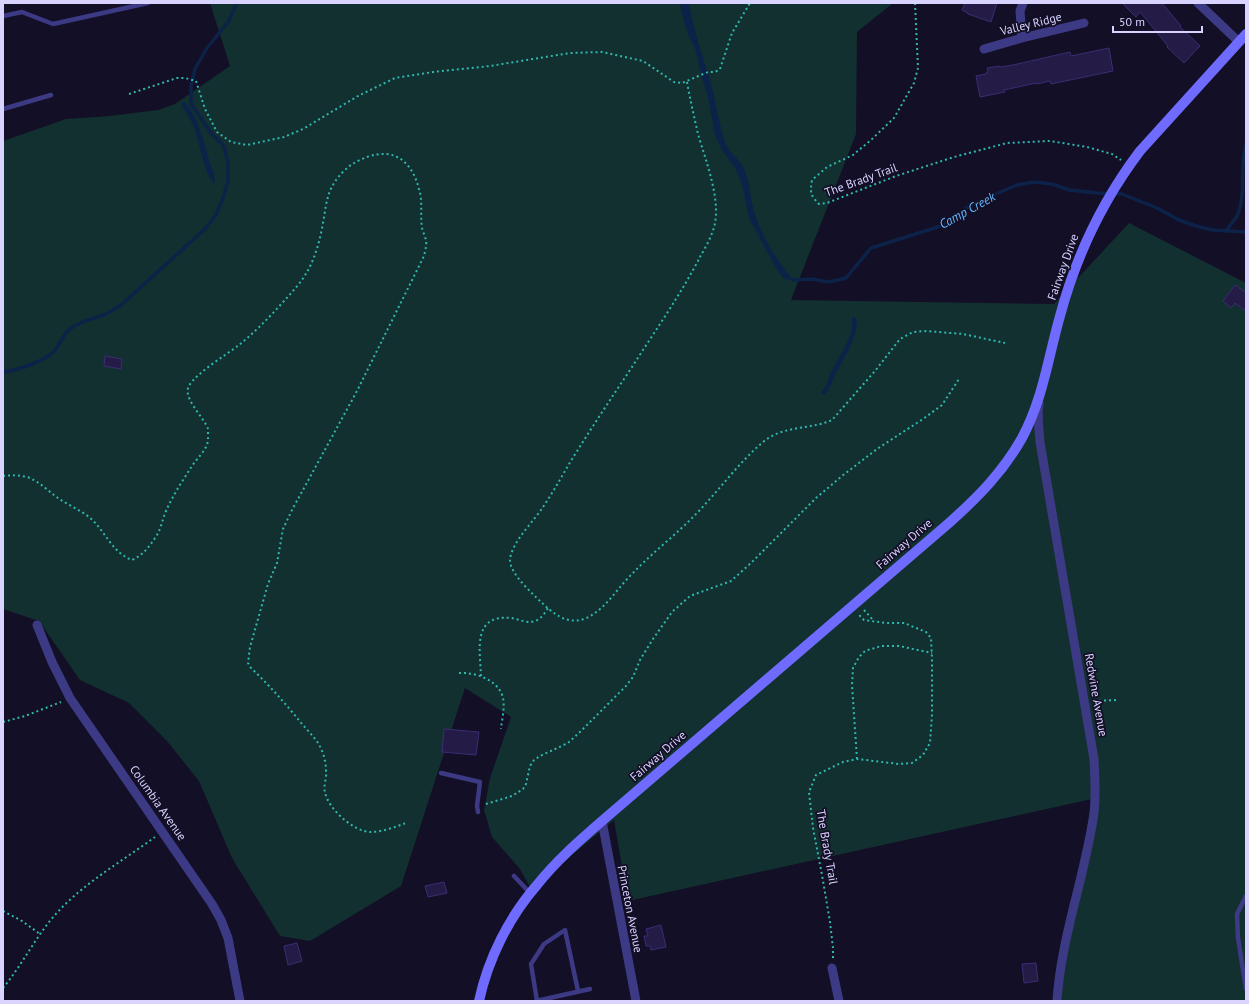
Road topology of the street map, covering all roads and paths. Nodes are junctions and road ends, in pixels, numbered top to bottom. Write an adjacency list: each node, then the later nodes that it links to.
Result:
1 (148, 3): 6 (lane)
2 (750, 3): 12 (path)
3 (915, 3): 16 (path, The Brady Trail)
4 (1023, 3): 9 (street)
5 (1198, 3): 10 (street)
6 (3, 16)
7 (1084, 23): 9 (street, Valley Ridge)
8 (1246, 34): 10 (street, Fairway Drive)
9 (1022, 38): 11 (street, Valley Ridge)
10 (1239, 42): 16 (street, Fairway Drive)
11 (984, 49)
12 (687, 82): 13 (path); 21 (path)
13 (129, 94)
14 (51, 95): 15 (lane)
15 (3, 109)
16 (1129, 166): 19 (street, Fairway Drive)
17 (1005, 343): 21 (path)
18 (959, 379): 35 (path)
19 (1041, 392): 22 (street, Fairway Drive); 30 (street, Redwine Avenue)
20 (3, 476): 37 (path)
21 (548, 608): 27 (path)
22 (856, 609): 23 (path, The Brady Trail); 23 (path, The Brady Trail); 36 (street, Fairway Drive)
23 (874, 621): 25 (path, The Brady Trail)
24 (37, 625): 28 (street, Columbia Avenue)
25 (932, 653): 33 (path, The Brady Trail); 33 (path)
26 (459, 674): 27 (path)
27 (482, 676): 32 (path)
28 (70, 698): 31 (path); 38 (street, Columbia Avenue)
29 (1117, 700): 30 (path)
30 (1085, 701): 54 (street, Redwine Avenue)
31 (3, 722)
32 (501, 729)
33 (857, 759): 44 (path, The Brady Trail)
34 (441, 772): 35 (lane)
35 (477, 809)
36 (602, 821): 40 (street, Fairway Drive); 52 (street, Princeton Avenue)
37 (406, 823)
38 (163, 832): 43 (path); 49 (street, Columbia Avenue)
39 (514, 876): 40 (lane)
40 (530, 893): 50 (street, Fairway Drive)
41 (1246, 896): 47 (lane)
42 (3, 911): 43 (path)
43 (40, 934): 45 (path)
44 (832, 968): 53 (street)
45 (3, 988)
46 (590, 988): 48 (lane)
47 (1246, 989)
48 (578, 991): 51 (lane); 51 (lane)
49 (240, 1001)
50 (479, 1001)
51 (536, 1001)
52 (636, 1001)
53 (839, 1001)
54 (1057, 1001)

